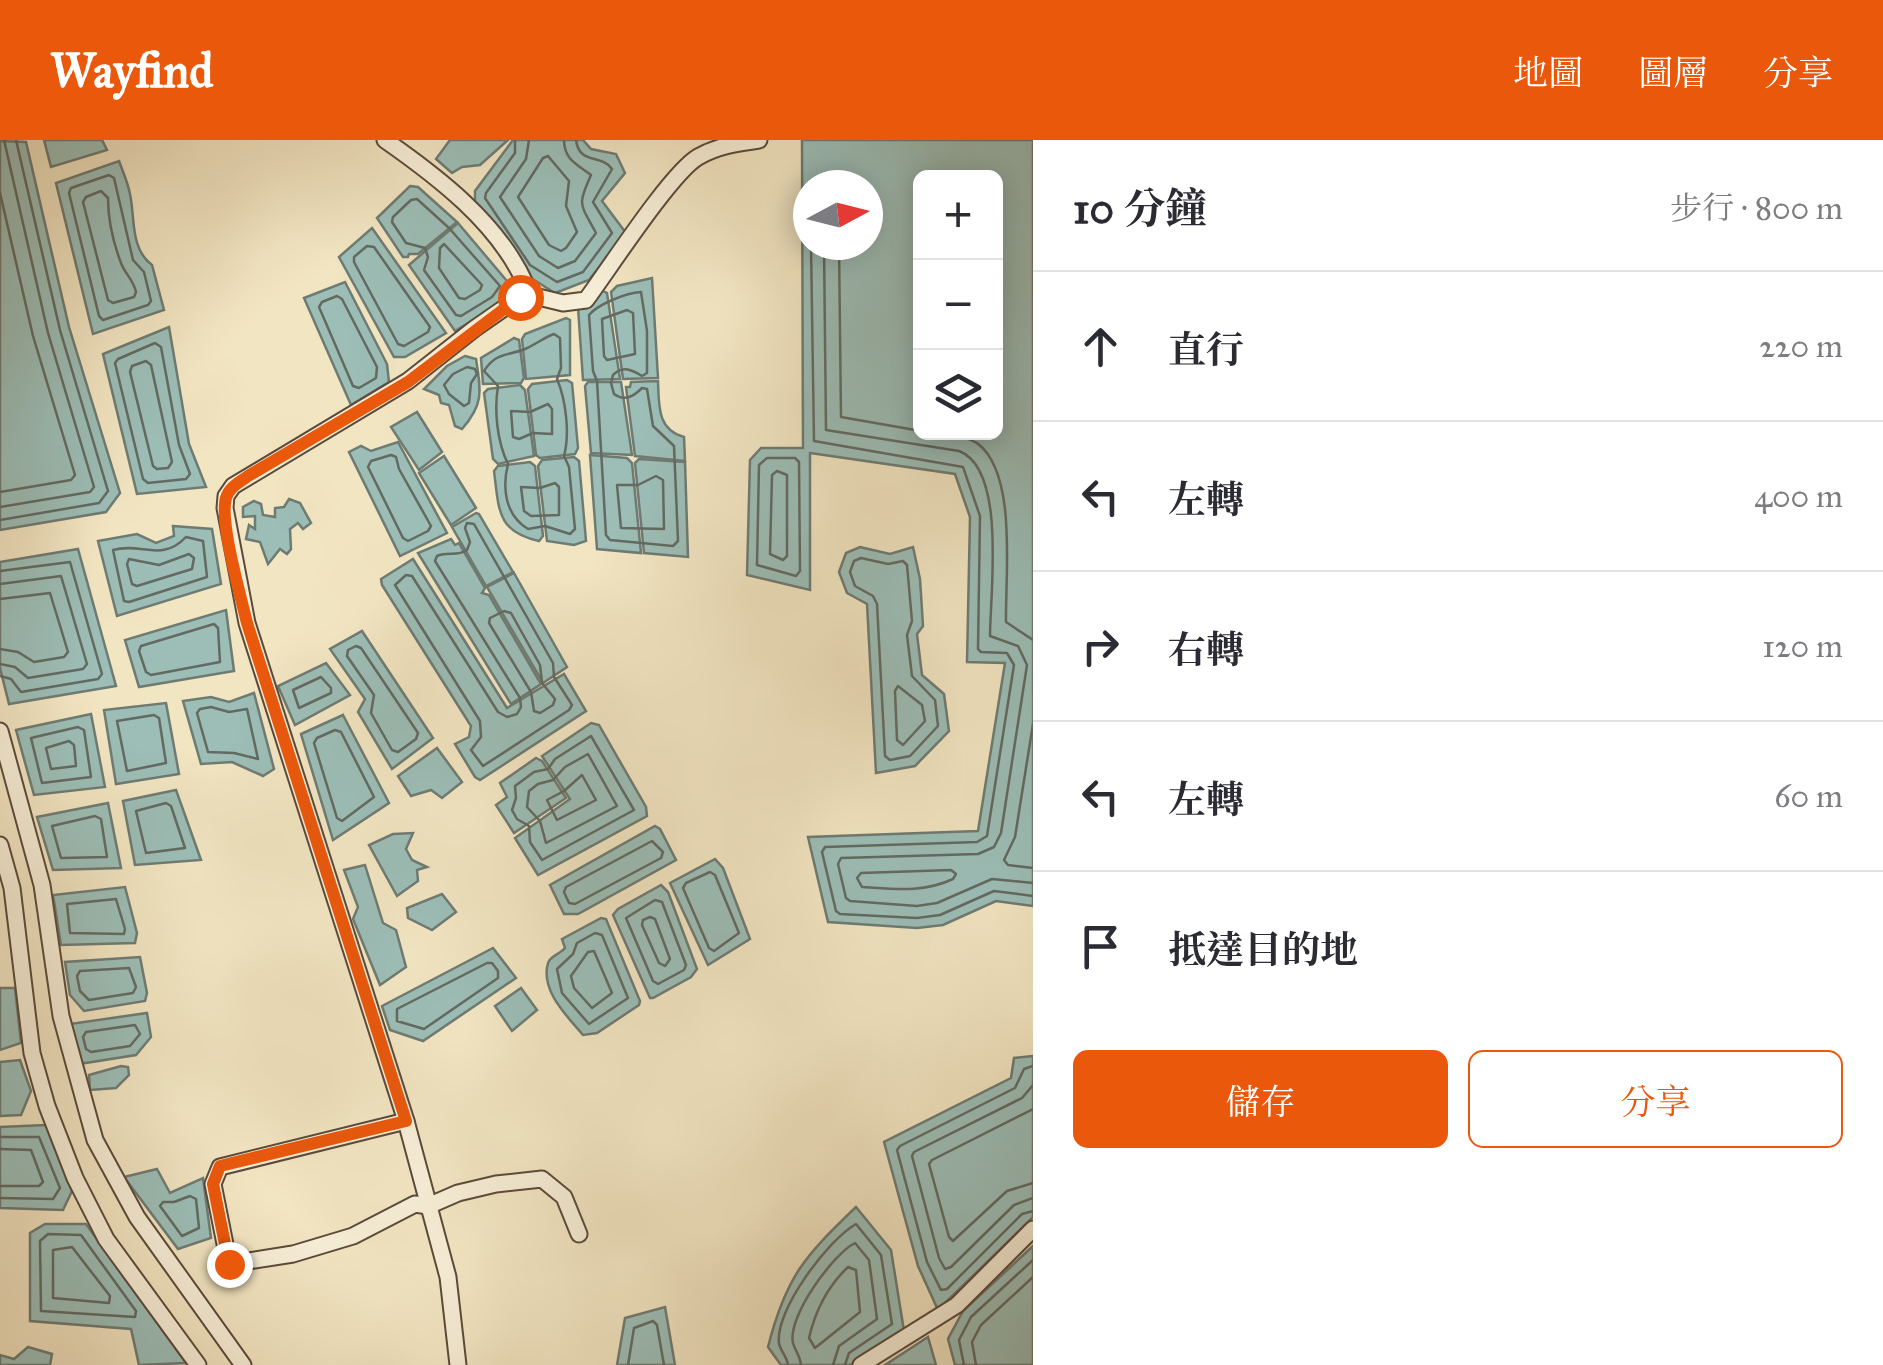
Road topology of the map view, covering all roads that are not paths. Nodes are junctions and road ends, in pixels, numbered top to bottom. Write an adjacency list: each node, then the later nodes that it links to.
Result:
1 (385, 140): 3 (street)
2 (758, 140): 3 (street)
3 (522, 293): 6 (street)
4 (0, 730): 11 (street)
5 (0, 846): 10 (street)
6 (406, 1121): 7 (street); 7 (street)
7 (428, 1206): 9 (street); 12 (street)
8 (1033, 1229): 13 (street)
9 (579, 1234)
10 (198, 1365)
11 (243, 1365)
12 (458, 1365)
13 (861, 1365)

